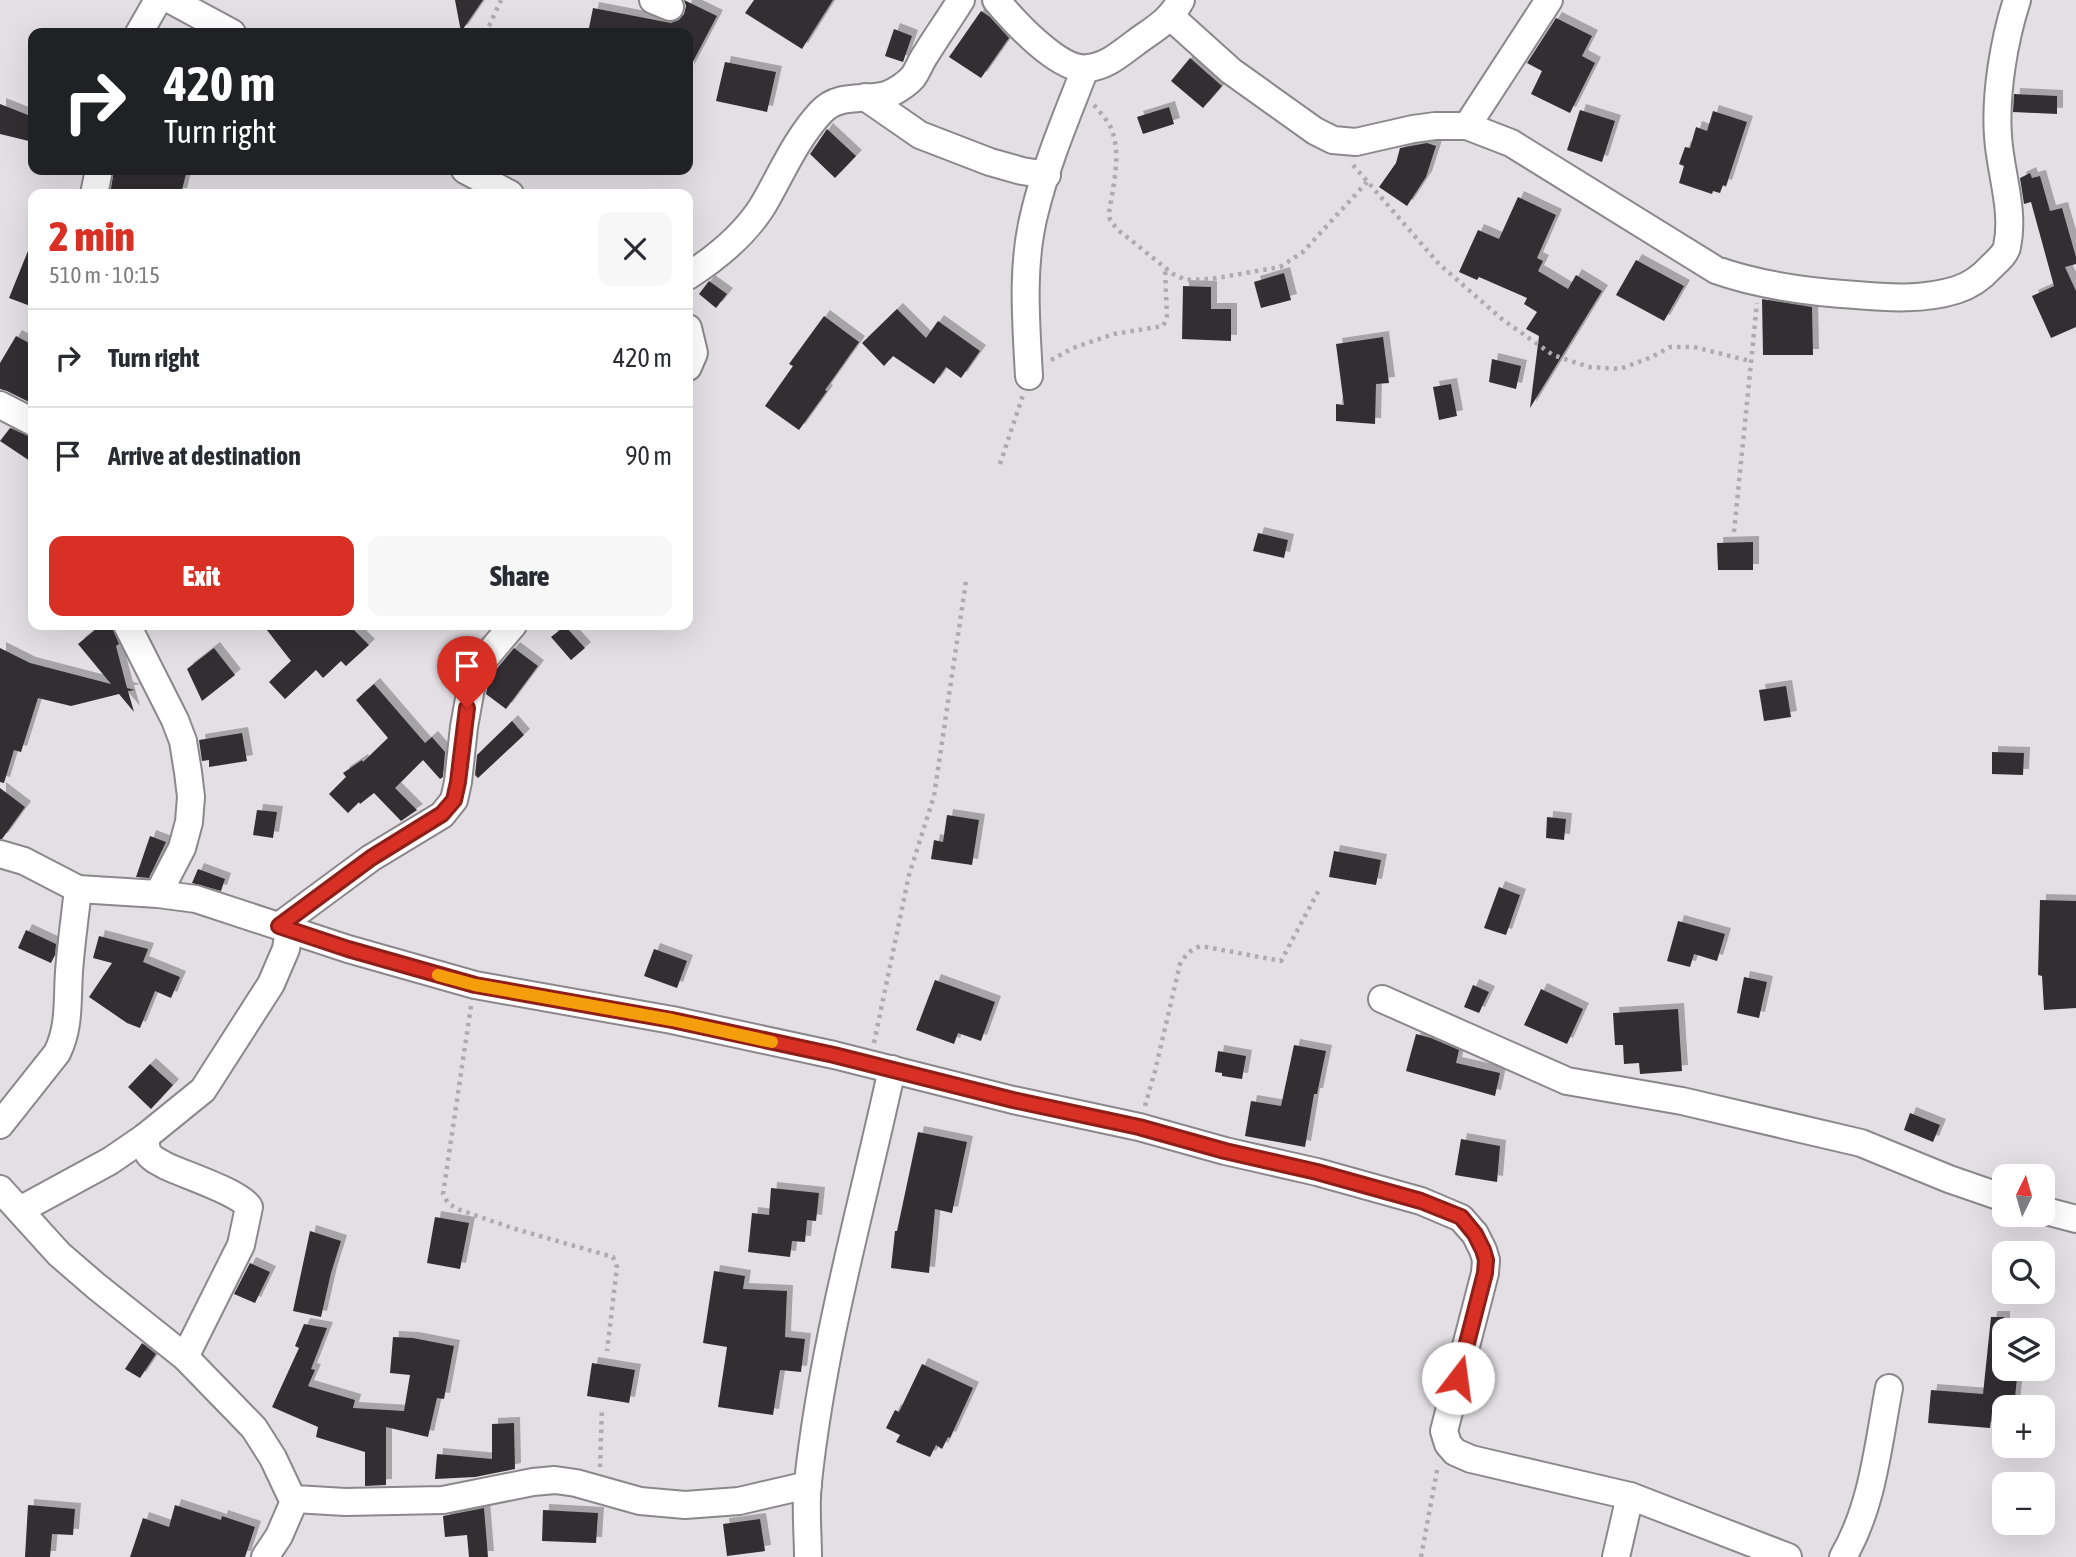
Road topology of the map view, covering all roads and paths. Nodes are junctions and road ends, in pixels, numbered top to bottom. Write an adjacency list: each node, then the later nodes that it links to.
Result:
1 (158, 0): 9 (street)
2 (171, 0): 10 (street)
3 (501, 0): 11 (path)
4 (961, 0): 13 (street)
5 (996, 0): 12 (street)
6 (1549, 0): 14 (street)
7 (2017, 0): 22 (street)
8 (1176, 8): 12 (street); 15 (street)
9 (142, 28)
10 (223, 28)
11 (488, 28)
12 (1082, 77): 17 (street); 20 (path)
13 (865, 97): 17 (street); 21 (street)
14 (1467, 126): 15 (street); 22 (street)
15 (1333, 140): 18 (path)
16 (474, 175): 19 (street)
17 (1046, 175): 24 (street)
18 (1367, 182): 20 (path); 23 (path)
19 (501, 189)
20 (1165, 268): 24 (path)
21 (693, 272)
22 (1760, 282): 23 (path)
23 (1750, 360): 28 (path)
24 (1028, 376): 27 (path)
25 (0, 405): 26 (street)
26 (28, 419)
27 (1000, 464)
28 (1734, 532)
29 (966, 581): 39 (path)
30 (130, 630): 35 (street)
31 (509, 630): 36 (street)
32 (0, 854): 34 (street)
33 (1320, 888): 41 (path)
34 (78, 889): 35 (street); 40 (street)
35 (158, 894): 36 (street)
36 (284, 928): 37 (street); 42 (street)
37 (475, 985): 39 (street); 48 (path)
38 (1382, 999): 44 (street)
39 (881, 1066): 41 (street); 53 (street)
40 (0, 1125)
41 (1139, 1127): 52 (street)
42 (145, 1137): 45 (street); 49 (street)
43 (0, 1189): 45 (street)
44 (1992, 1194)
45 (20, 1210): 49 (street)
46 (2055, 1213): 47 (street)
47 (2076, 1219)
48 (607, 1351)
49 (185, 1357): 56 (street)
50 (1889, 1388): 62 (street)
51 (603, 1408): 54 (path)
52 (1444, 1431): 55 (street); 59 (path)
53 (807, 1485): 54 (street); 58 (street)
54 (599, 1489): 56 (street)
55 (1630, 1496): 60 (street); 61 (street)
56 (295, 1499): 57 (street)
57 (265, 1557)
58 (808, 1557)
59 (1421, 1557)
60 (1616, 1557)
61 (1787, 1557)
62 (1843, 1557)

